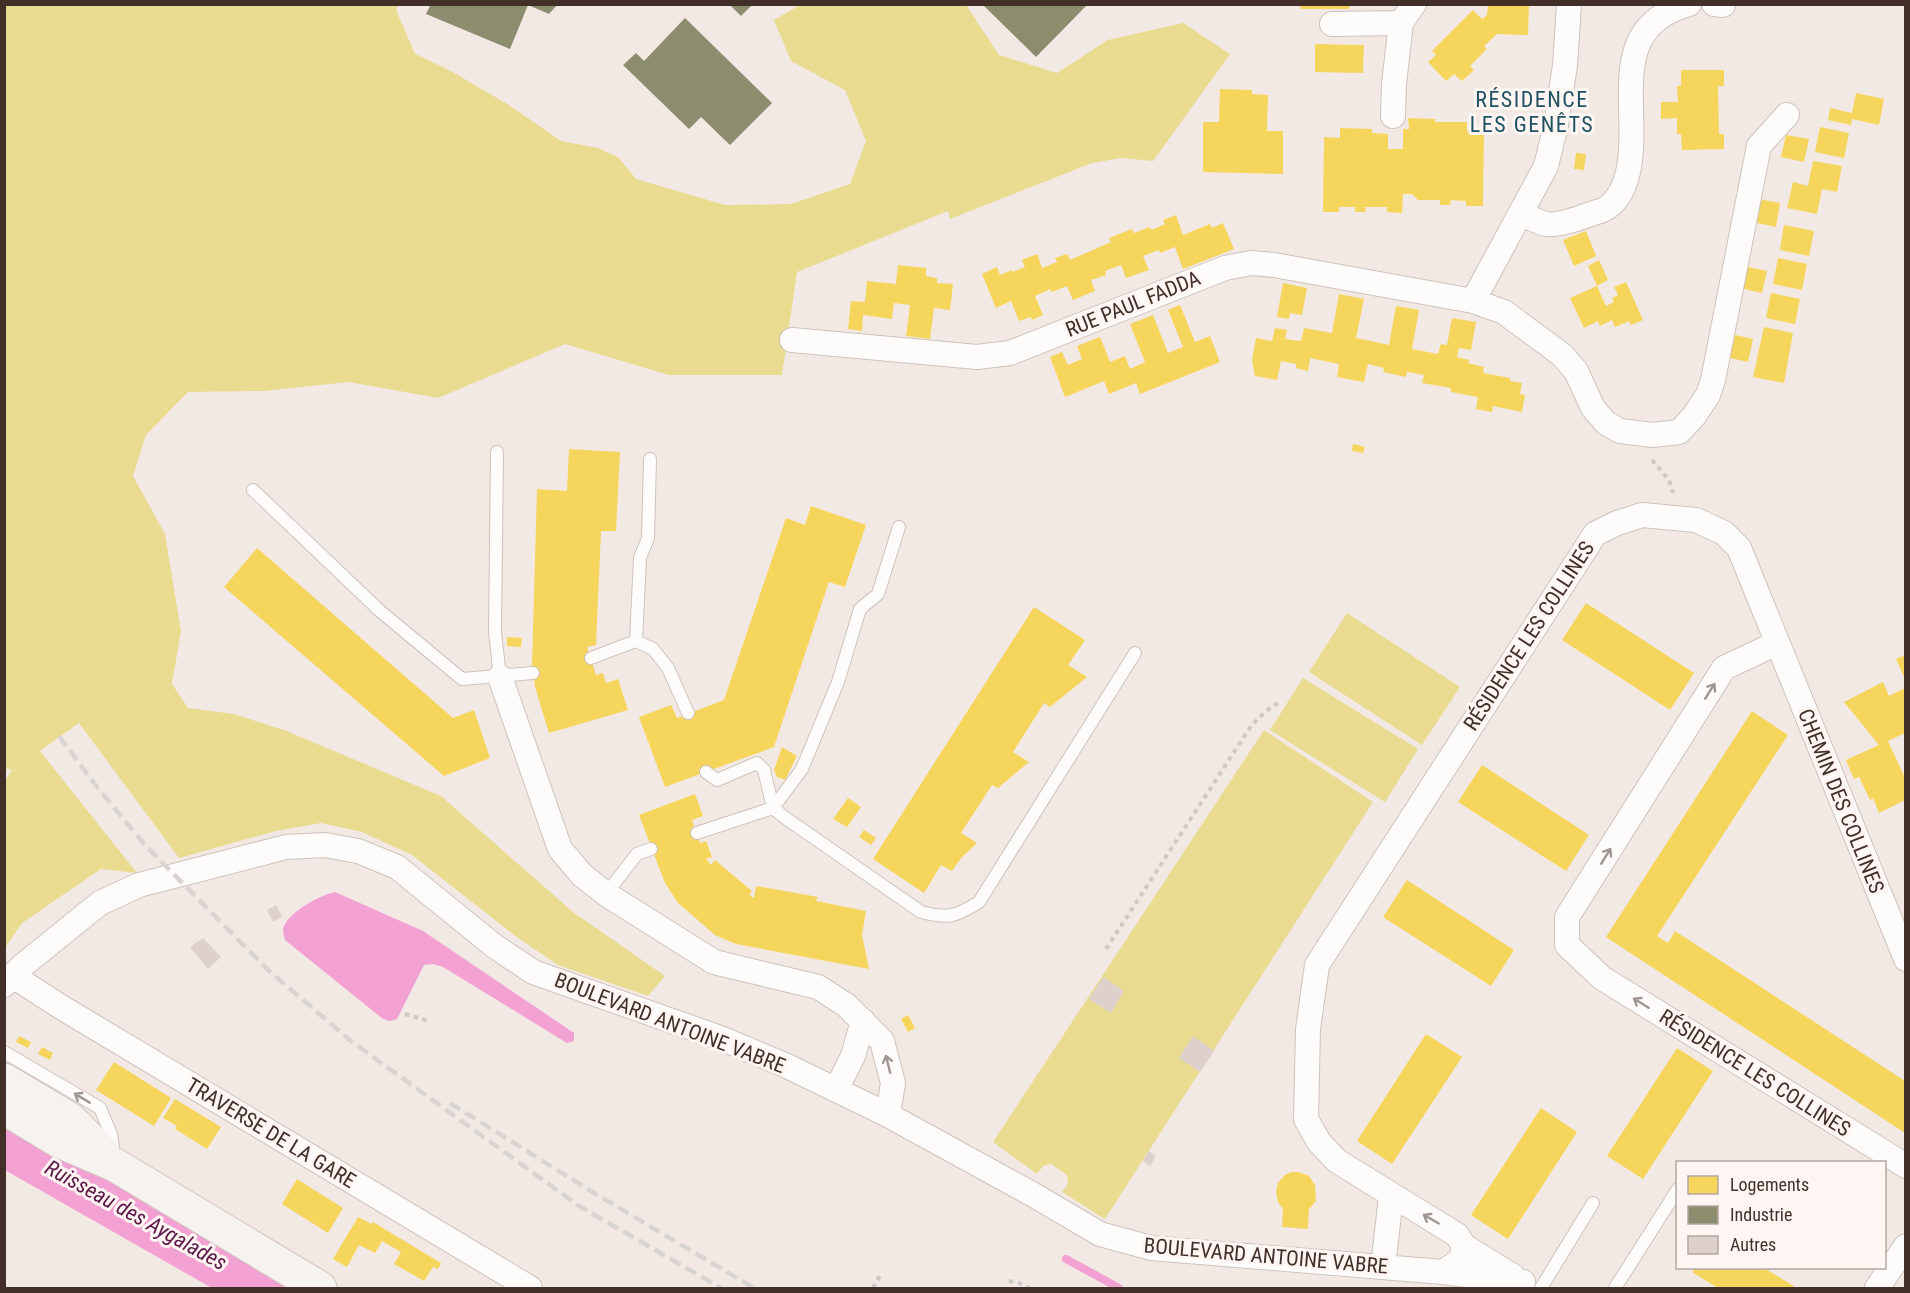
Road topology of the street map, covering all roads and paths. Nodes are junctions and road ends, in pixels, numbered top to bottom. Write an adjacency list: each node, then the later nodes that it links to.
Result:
1 (1569, 4): 9 (street)
2 (1689, 4): 9 (street)
3 (1714, 4): 4 (street)
4 (1723, 5)
5 (1407, 14): 6 (street); 8 (street)
6 (1332, 24)
7 (1787, 115): 12 (street)
8 (1393, 116)
9 (1521, 214): 10 (street)
10 (1473, 301): 11 (street, RUE PAUL FADDA); 12 (street, RUE PAUL FADDA)
11 (792, 340)
12 (1629, 431): 16 (path)
13 (497, 452): 23 (lane)
14 (650, 459): 18 (lane)
15 (254, 490): 23 (lane)
16 (1674, 518): 19 (street, RÉSIDENCE LES COLLINES); 45 (street, RÉSIDENCE LES COLLINES)
17 (899, 527): 27 (lane)
18 (636, 641): 21 (lane); 25 (lane)
19 (1777, 643): 32 (street, CHEMIN DES COLLINES); 43 (street, RÉSIDENCE LES COLLINES, one-way to 19)
20 (1135, 653): 27 (lane)
21 (591, 658)
22 (532, 673): 23 (lane)
23 (500, 677): 30 (street)
24 (1281, 701): 31 (path)
25 (688, 713)
26 (705, 772): 27 (lane)
27 (773, 808): 28 (lane)
28 (696, 833)
29 (651, 849): 30 (lane)
30 (606, 894): 36 (street)
31 (1106, 949)
32 (1905, 959)
33 (9, 980): 39 (street, BOULEVARD ANTOINE VABRE); 55 (street, TRAVERSE DE LA GARE)
34 (405, 1014): 35 (path)
35 (429, 1021)
36 (863, 1021): 39 (street); 41 (street, one-way to 36)
37 (4, 1052): 42 (lane, one-way to 37)
38 (4, 1080): 42 (main road)
39 (836, 1090): 41 (street, BOULEVARD ANTOINE VABRE)
40 (4, 1108): 42 (main road)
41 (888, 1115): 49 (street, BOULEVARD ANTOINE VABRE)
42 (115, 1165): 54 (main road)
43 (1905, 1166)
44 (1676, 1191): 58 (lane)
45 (1391, 1196): 47 (street, RÉSIDENCE LES COLLINES, one-way to 45); 49 (street)
46 (1593, 1203): 53 (lane)
47 (1464, 1246): 50 (street); 53 (street, RÉSIDENCE LES COLLINES)
48 (1905, 1246): 59 (street)
49 (1383, 1267): 50 (street, BOULEVARD ANTOINE VABRE)
50 (1443, 1272): 53 (street, BOULEVARD ANTOINE VABRE)
51 (881, 1274): 56 (path)
52 (1009, 1281): 57 (path)
53 (1532, 1286)
54 (320, 1288)
55 (530, 1288)
56 (873, 1288)
57 (1029, 1288)
58 (1615, 1288)
59 (1877, 1288)

